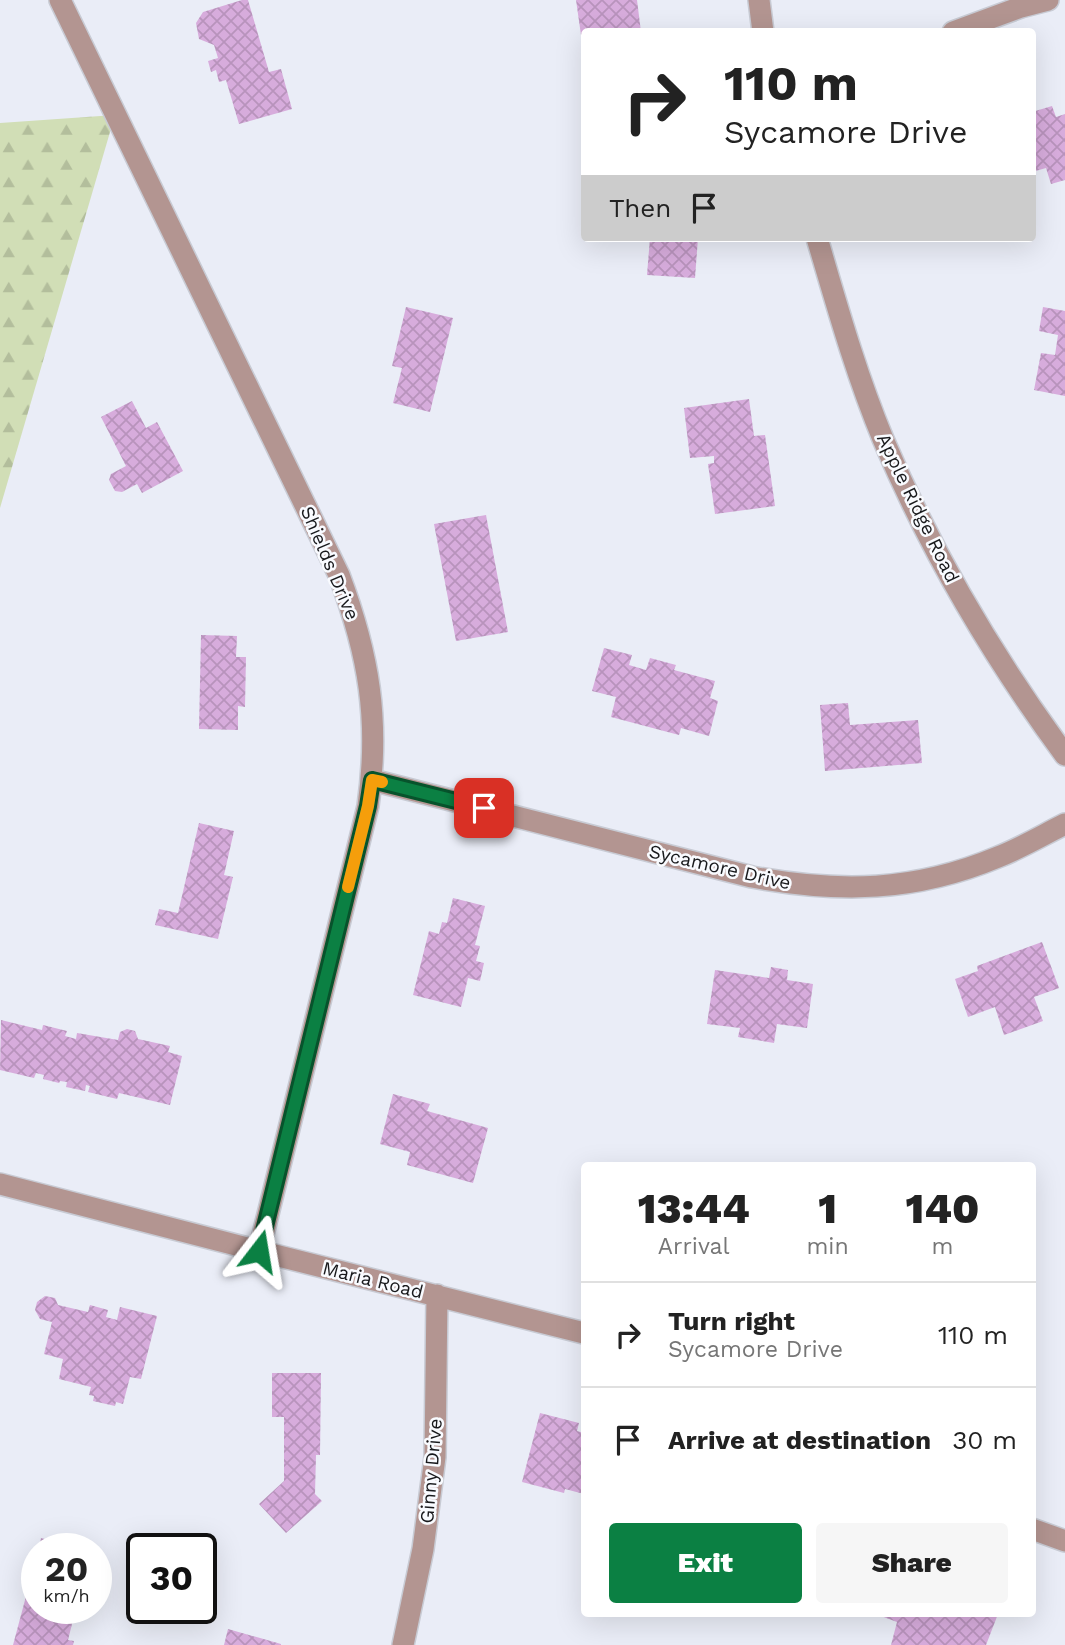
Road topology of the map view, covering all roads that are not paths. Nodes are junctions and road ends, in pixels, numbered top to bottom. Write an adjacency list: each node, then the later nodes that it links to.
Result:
1 (60, 0): 8 (street, Shields Drive)
2 (759, 0): 4 (street)
3 (1048, 0): 5 (street)
4 (762, 28)
5 (964, 28)
6 (818, 242): 7 (street, Apple Ridge Road)
7 (1065, 755)
8 (372, 780): 9 (street, Sycamore Drive); 11 (street, Shields Drive)
9 (1065, 824)
10 (0, 1184): 11 (street, Maria Road)
11 (259, 1251): 12 (street, Maria Road)
12 (437, 1296): 13 (street, Maria Road); 16 (street, Ginny Drive)
13 (581, 1332)
14 (1036, 1531): 15 (street)
15 (1065, 1541)
16 (403, 1645)

